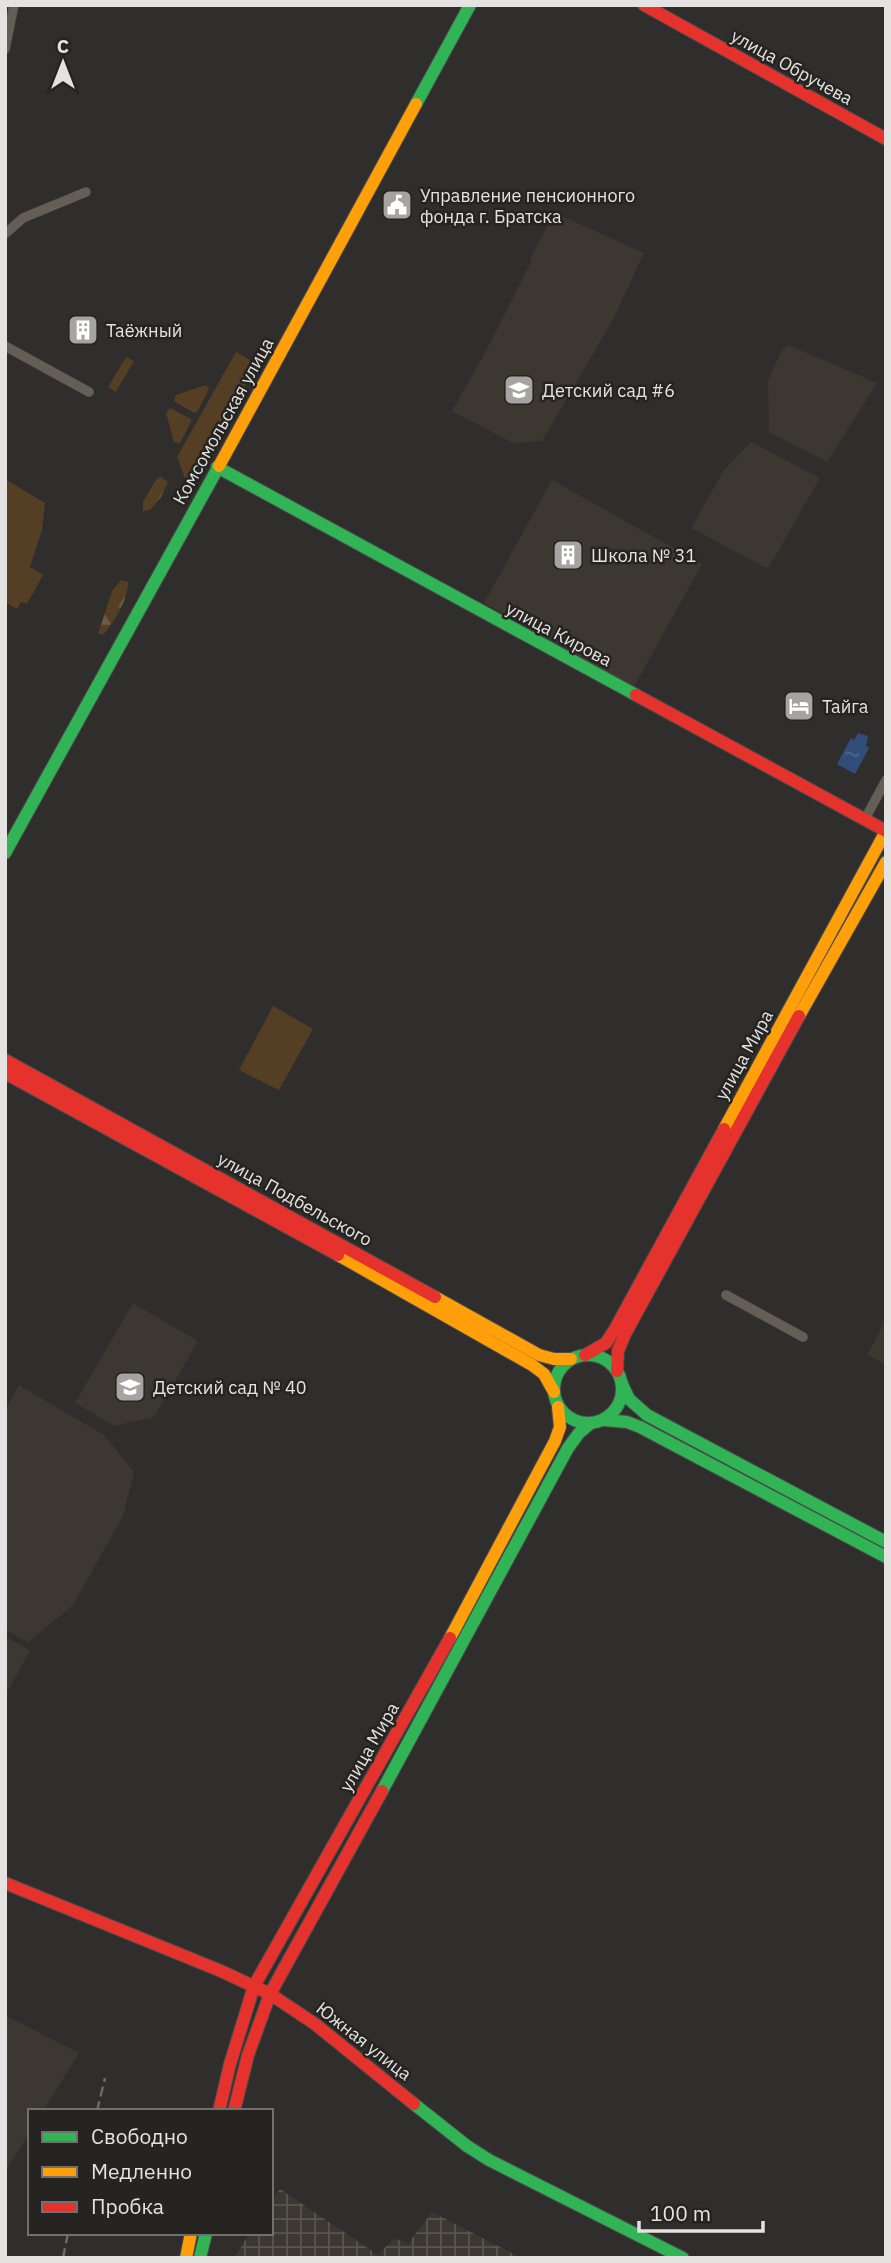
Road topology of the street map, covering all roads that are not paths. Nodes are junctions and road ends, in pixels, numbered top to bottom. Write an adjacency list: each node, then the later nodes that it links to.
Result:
1 (14, 5): 4 (street)
2 (470, 5): 10 (main road, Комсомольская улица)
3 (644, 5): 5 (main road, улица Обручева)
4 (5, 49)
5 (886, 139)
6 (86, 192): 7 (street)
7 (5, 234)
8 (5, 346): 9 (street)
9 (89, 392)
10 (217, 467): 12 (main road, улица Кирова); 14 (main road, Комсомольская улица)
11 (886, 780): 12 (street)
12 (865, 819): 13 (main road, улица Кирова)
13 (886, 831): 16 (main road, улица Мира)
14 (5, 853)
15 (885, 866): 17 (main road, улица Мира)
16 (808, 974): 17 (main road); 22 (main road, улица Мира)
17 (821, 981): 22 (main road, улица Мира)
18 (5, 1060): 20 (main road, улица Подбельского)
19 (5, 1073): 20 (main road, улица Подбельского)
20 (37, 1084): 25 (main road, улица Подбельского); 28 (main road, улица Подбельского)
21 (726, 1295): 23 (street)
22 (637, 1298): 24 (main road); 26 (main road)
23 (803, 1337)
24 (585, 1355): 25 (main road); 26 (main road)
25 (570, 1359): 28 (main road)
26 (617, 1371): 27 (main road)
27 (622, 1384): 30 (main road); 32 (main road)
28 (554, 1392): 29 (main road)
29 (558, 1407): 31 (main road); 35 (main road, улица Мира)
30 (604, 1420): 31 (main road); 33 (main road)
31 (591, 1423): 36 (main road, улица Мира)
32 (886, 1542)
33 (886, 1557)
34 (5, 1883): 35 (main road, Южная улица)
35 (254, 1986): 36 (main road, Южная улица); 37 (main road, улица Мира)
36 (270, 1994): 38 (main road, улица Мира); 43 (main road, Южная улица)
37 (219, 2109)
38 (234, 2109)
39 (191, 2235): 41 (main road)
40 (206, 2235): 42 (main road)
41 (186, 2258)
42 (200, 2258)
43 (683, 2258)

